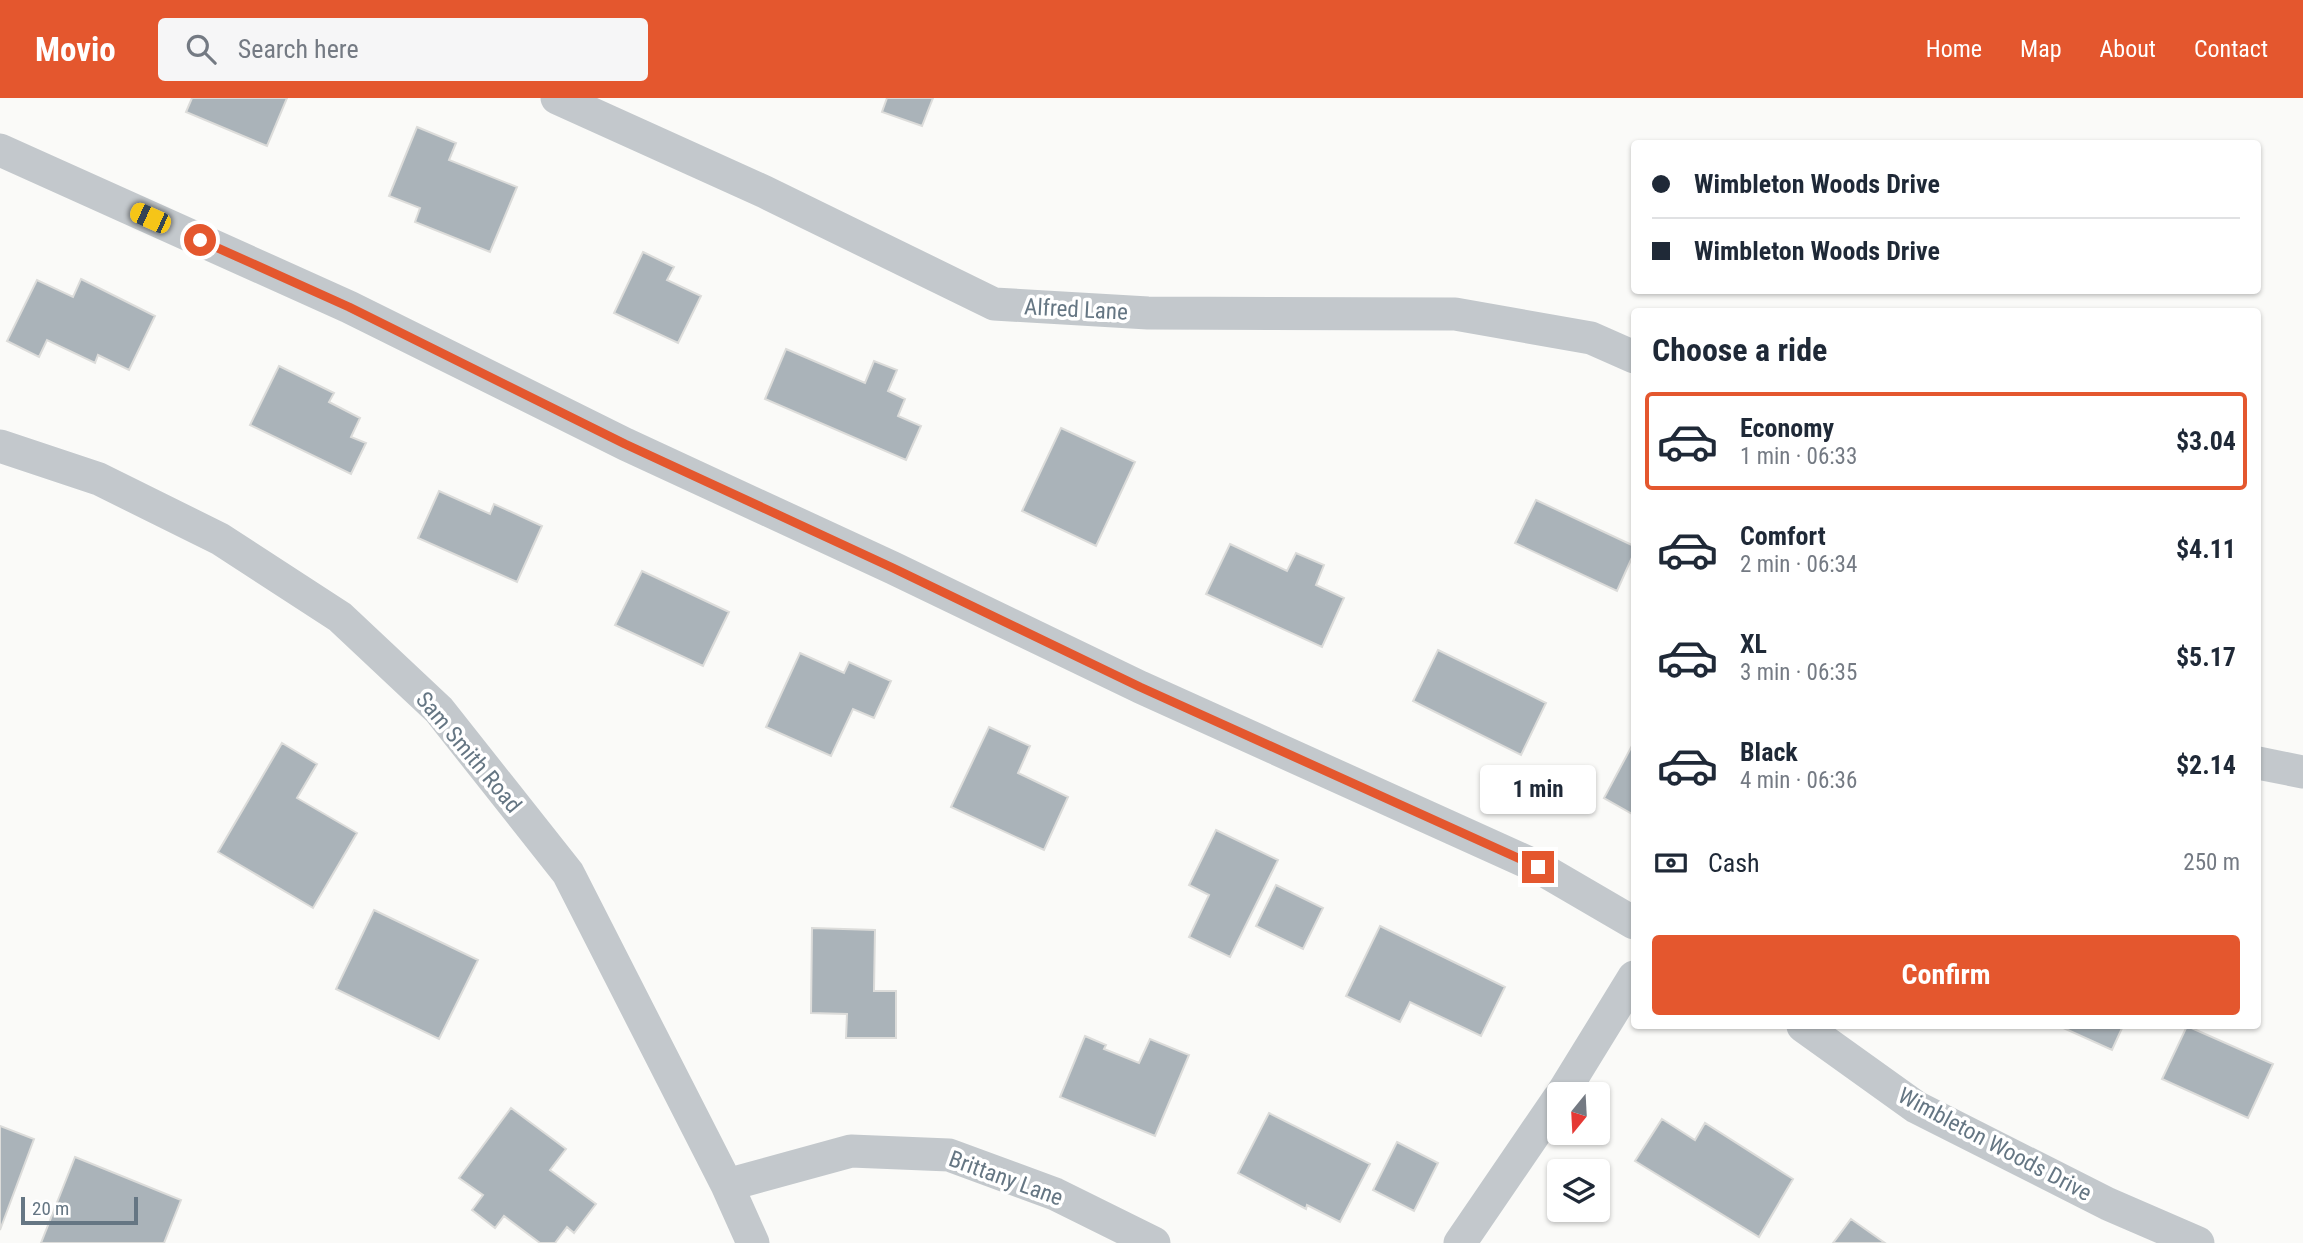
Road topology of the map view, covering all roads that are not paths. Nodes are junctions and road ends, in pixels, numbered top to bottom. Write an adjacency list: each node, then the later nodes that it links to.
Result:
1 (557, 98): 3 (street, Alfred Lane)
2 (0, 150): 7 (street)
3 (1631, 356)
4 (0, 446): 12 (street, Sam Smith Road)
5 (2261, 764): 6 (street)
6 (2303, 772)
7 (1631, 921)
8 (1631, 982): 10 (street)
9 (1807, 1029): 16 (street, Wimbleton Woods Drive)
10 (1570, 1082)
11 (1547, 1116): 15 (street)
12 (727, 1185): 13 (street, Sam Smith Road); 14 (street, Brittany Lane)
13 (753, 1243)
14 (1154, 1243)
15 (1460, 1243)
16 (2198, 1243)

